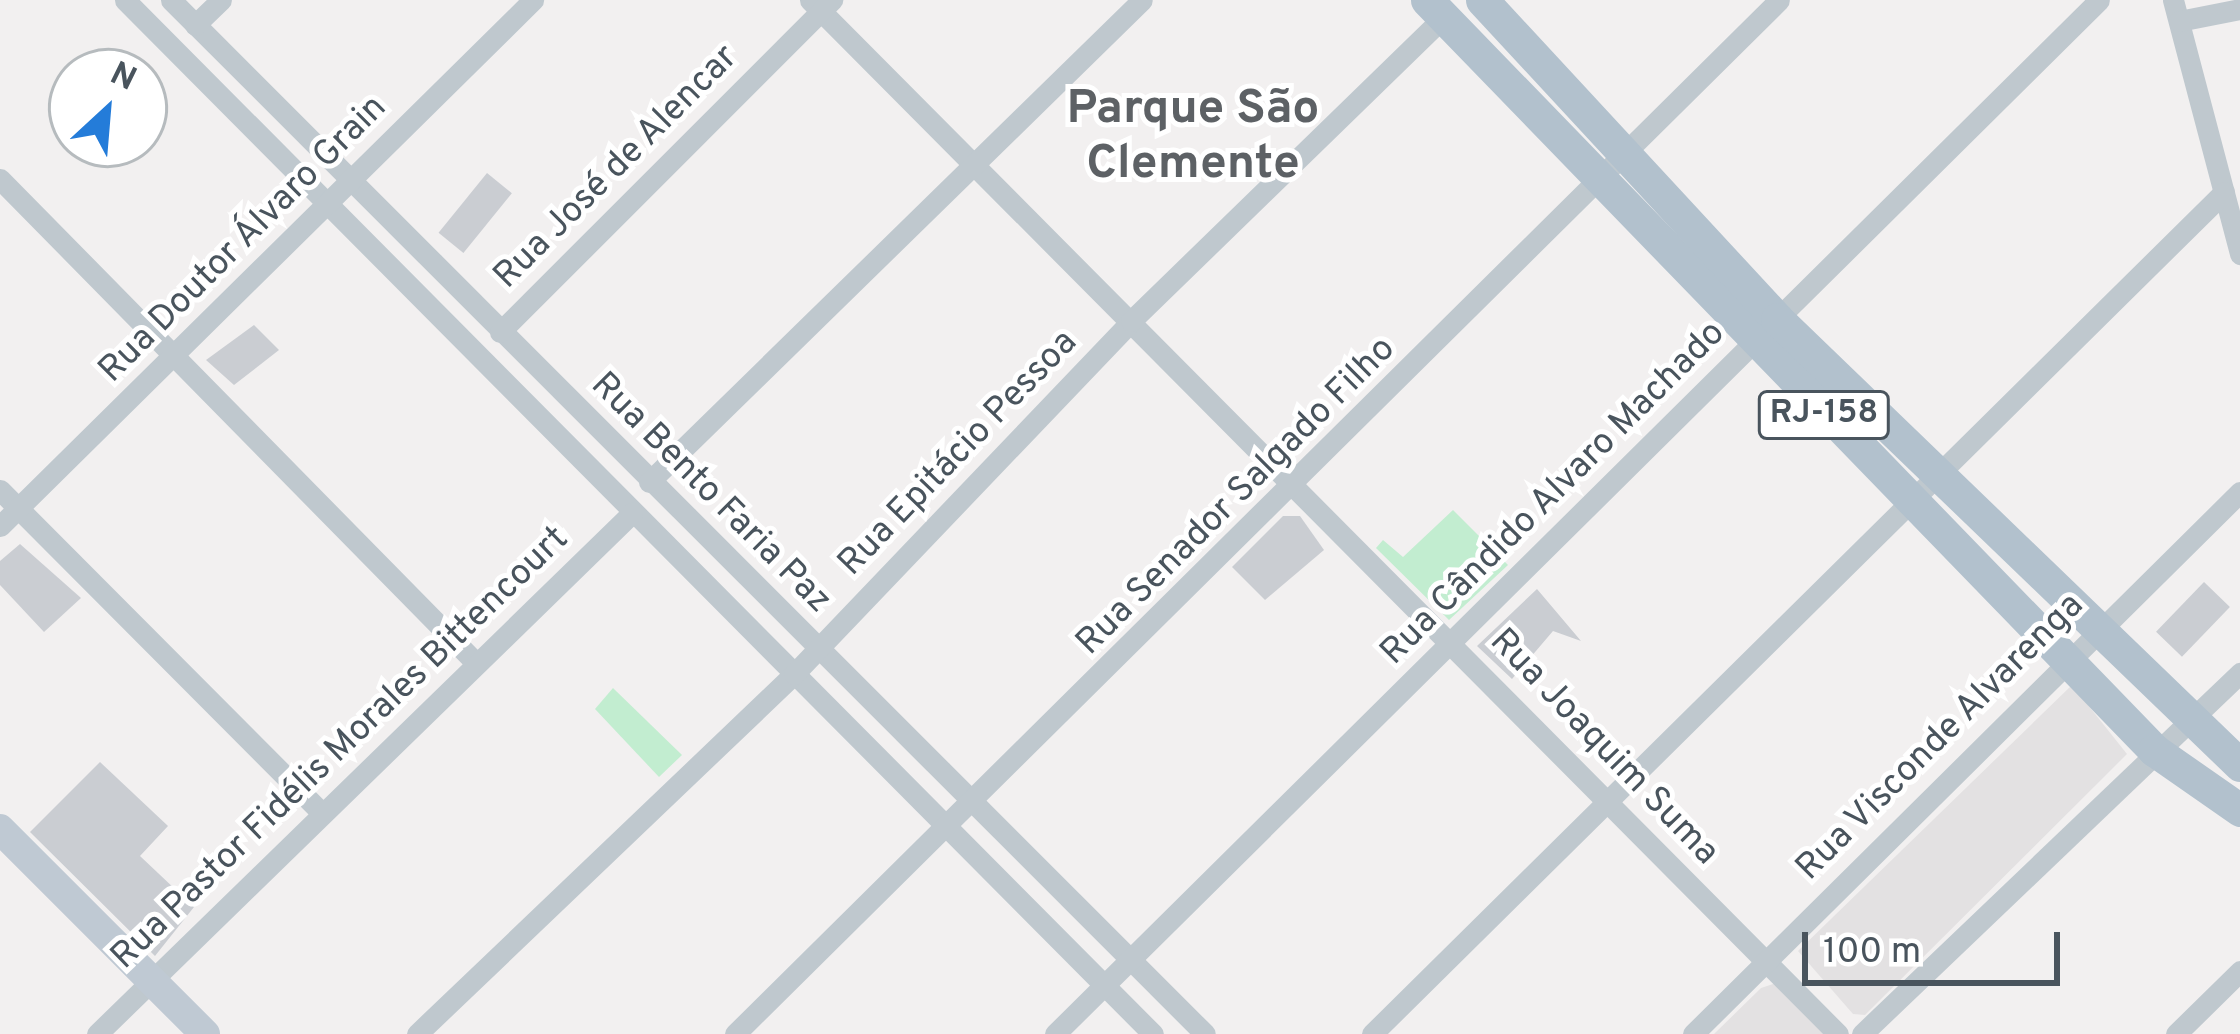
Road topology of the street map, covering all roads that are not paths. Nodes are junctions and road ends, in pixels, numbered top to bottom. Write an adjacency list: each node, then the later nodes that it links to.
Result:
1 (124, 0): 20 (street, Rua Bento Faria Paz)
2 (170, 0): 13 (street, Rua Bento Faria Paz)
3 (221, 0): 13 (street)
4 (532, 0): 17 (street, Rua Doutor Álvaro Grain)
5 (1142, 0): 15 (street)
6 (1481, 0): 14 (main road, RJ-158)
7 (1780, 0): 14 (street, Rua Senador Salgado Filho)
8 (2099, 0): 23 (street, Rua Cândido Alvaro Machado)
9 (821, 4): 15 (street, Rua Joaquim Suma); 24 (street, Rua José de Alencar)
10 (1435, 9): 18 (main road, RJ-158); 22 (street, Rua Epitácio Pessoa)
11 (2240, 9): 12 (street)
12 (2176, 10): 19 (street)
13 (195, 25): 17 (street, Rua Bento Faria Paz)
14 (1625, 160): 18 (street, Rua Senador Salgado Filho); 23 (main road, RJ-158)
15 (972, 163): 22 (street, Rua Joaquim Suma); 26 (street)
16 (0, 179): 25 (street)
17 (351, 181): 20 (street, Rua Doutor Álvaro Grain); 24 (street, Rua Bento Faria Paz)
18 (1597, 185): 23 (main road, RJ-158); 27 (street, Rua Senador Salgado Filho)
19 (2224, 192): 21 (street); 28 (street)
20 (330, 203): 25 (street, Rua Doutor Álvaro Grain); 32 (street, Rua Bento Faria Paz)
21 (2240, 254)
22 (1131, 321): 27 (street, Rua Joaquim Suma); 36 (street, Rua Epitácio Pessoa)
23 (1765, 331): 28 (main road, RJ-158); 35 (street, Rua Cândido Alvaro Machado)
24 (500, 332): 26 (street, Rua Bento Faria Paz)
25 (174, 354): 31 (street, Rua Doutor Álvaro Grain); 38 (street)
26 (650, 482): 36 (street, Rua Bento Faria Paz)
27 (1298, 484): 35 (street, Rua Joaquim Suma); 45 (street, Rua Senador Salgado Filho)
28 (1922, 489): 34 (main road, RJ-158); 37 (main road, RJ-158); 44 (street)
29 (0, 490): 31 (street)
30 (2240, 492): 34 (street, Rua Visconde Alvarenga)
31 (18, 508): 33 (street, Rua Doutor Álvaro Grain); 47 (street)
32 (632, 513): 38 (street, Rua Pastor Fidélis Morales Bittencourt); 40 (street, Rua Bento Faria Paz)
33 (0, 526)
34 (2091, 632): 37 (street, Rua Visconde Alvarenga); 41 (main road, RJ-158)
35 (1454, 642): 44 (street, Rua Joaquim Suma); 50 (street, Rua Cândido Alvaro Machado)
36 (820, 649): 40 (street, Rua Epitácio Pessoa); 45 (street, Rua Bento Faria Paz)
37 (2064, 658): 42 (main road, RJ-158); 51 (street, Rua Visconde Alvarenga)
38 (475, 662): 47 (street, Rua Pastor Fidélis Morales Bittencourt)
39 (2240, 673): 41 (street)
40 (794, 674): 48 (street, Rua Bento Faria Paz); 57 (street, Rua Epitácio Pessoa)
41 (2186, 724): 42 (street); 43 (main road, RJ-158)
42 (2154, 750): 46 (main road, RJ-158); 65 (street)
43 (2240, 765)
44 (1608, 800): 51 (street, Rua Joaquim Suma); 62 (street)
45 (973, 806): 48 (street, Rua Senador Salgado Filho); 50 (street, Rua Bento Faria Paz)
46 (2240, 810)
47 (320, 811): 53 (street, Rua Pastor Fidélis Morales Bittencourt)
48 (947, 827): 54 (street, Rua Bento Faria Paz); 58 (street, Rua Senador Salgado Filho)
49 (0, 829): 53 (main road)
50 (1130, 960): 54 (street, Rua Cândido Alvaro Machado); 61 (street, Rua Bento Faria Paz)
51 (1765, 962): 63 (street, Rua Visconde Alvarenga); 64 (street, Rua Joaquim Suma)
52 (2240, 971): 66 (street)
53 (151, 980): 55 (street, Rua Pastor Fidélis Morales Bittencourt); 56 (main road)
54 (1103, 986): 59 (street, Rua Cândido Alvaro Machado); 60 (street, Rua Bento Faria Paz)
55 (97, 1034)
56 (205, 1034)
57 (417, 1034)
58 (735, 1034)
59 (1055, 1034)
60 (1153, 1034)
61 (1205, 1034)
62 (1372, 1034)
63 (1693, 1034)
64 (1838, 1034)
65 (1862, 1034)
66 (2176, 1034)

